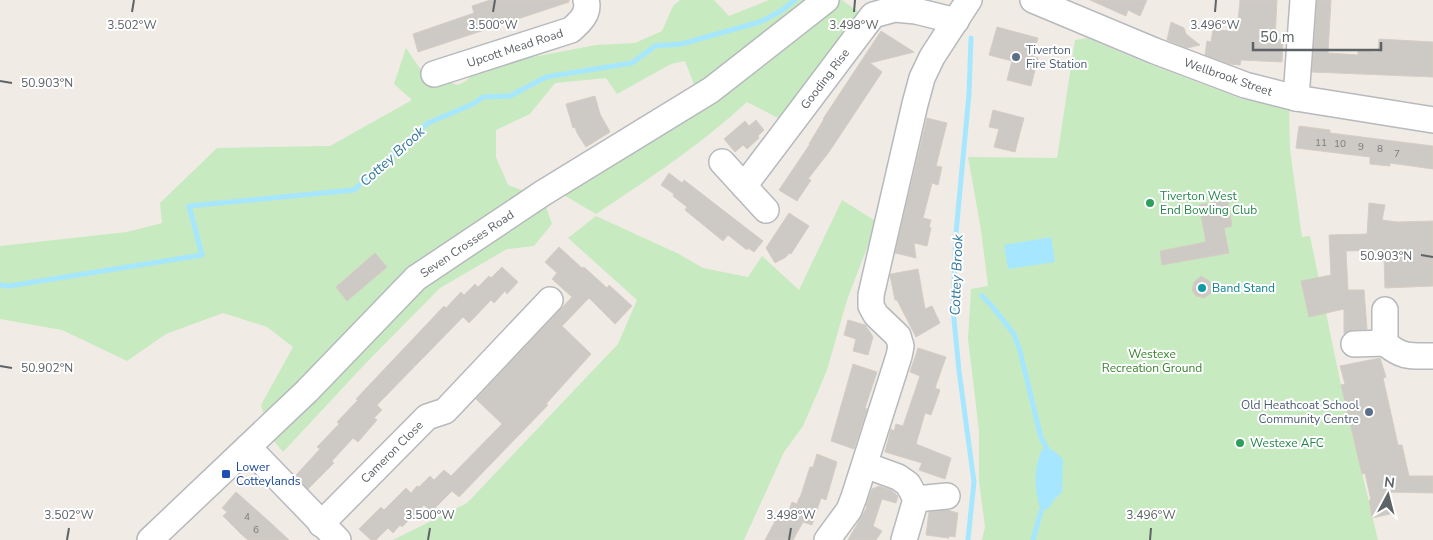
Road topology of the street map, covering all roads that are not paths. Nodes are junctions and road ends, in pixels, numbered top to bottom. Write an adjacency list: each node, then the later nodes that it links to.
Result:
1 (586, 0): 7 (street, Upcott Mead Road)
2 (826, 0): 18 (street, Seven Crosses Road)
3 (969, 0): 6 (street)
4 (1033, 0): 8 (street, Wellbrook Street)
5 (1303, 0): 8 (street)
6 (956, 21): 11 (street, Gooding Rise); 19 (street)
7 (449, 73)
8 (1296, 98): 9 (street, Wellbrook Street)
9 (1433, 120)
10 (722, 162): 11 (street)
11 (744, 186): 12 (street)
12 (766, 210)
13 (550, 300): 22 (street, Cameron Close)
14 (1384, 310): 15 (street)
15 (1385, 343): 16 (street); 17 (street)
16 (1354, 344)
17 (1433, 356)
18 (248, 447): 22 (street); 23 (street, Seven Crosses Road)
19 (865, 465): 21 (street); 24 (street)
20 (947, 496): 21 (street)
21 (916, 499): 25 (street)
22 (330, 532)
23 (150, 540)
24 (827, 540)
25 (904, 540)

